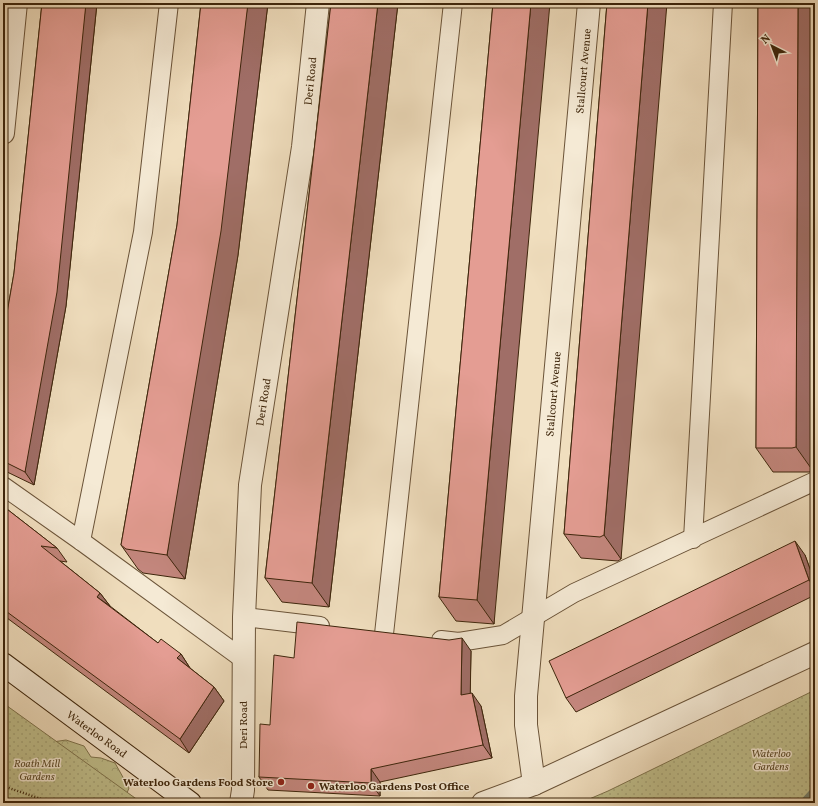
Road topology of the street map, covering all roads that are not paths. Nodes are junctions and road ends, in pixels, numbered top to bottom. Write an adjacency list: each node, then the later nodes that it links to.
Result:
1 (16, 3): 7 (street)
2 (168, 3): 11 (lane)
3 (318, 3): 12 (street, Deri Road)
4 (453, 3): 15 (lane)
5 (589, 3): 13 (street, Stallcourt Avenue)
6 (723, 3): 10 (lane)
7 (3, 133)
8 (815, 482): 10 (lane)
9 (3, 486): 11 (lane)
10 (693, 539): 13 (lane)
11 (81, 541): 18 (lane)
12 (244, 617): 14 (lane); 18 (street, Deri Road)
13 (533, 618): 16 (lane); 20 (street, Stallcourt Avenue)
14 (337, 628)
15 (384, 634)
16 (422, 638)
17 (815, 653): 20 (street)
18 (243, 659): 22 (street, Deri Road)
19 (3, 664): 21 (street, Waterloo Road)
20 (534, 784): 23 (street)
21 (190, 803)
22 (240, 803)
23 (483, 803)

